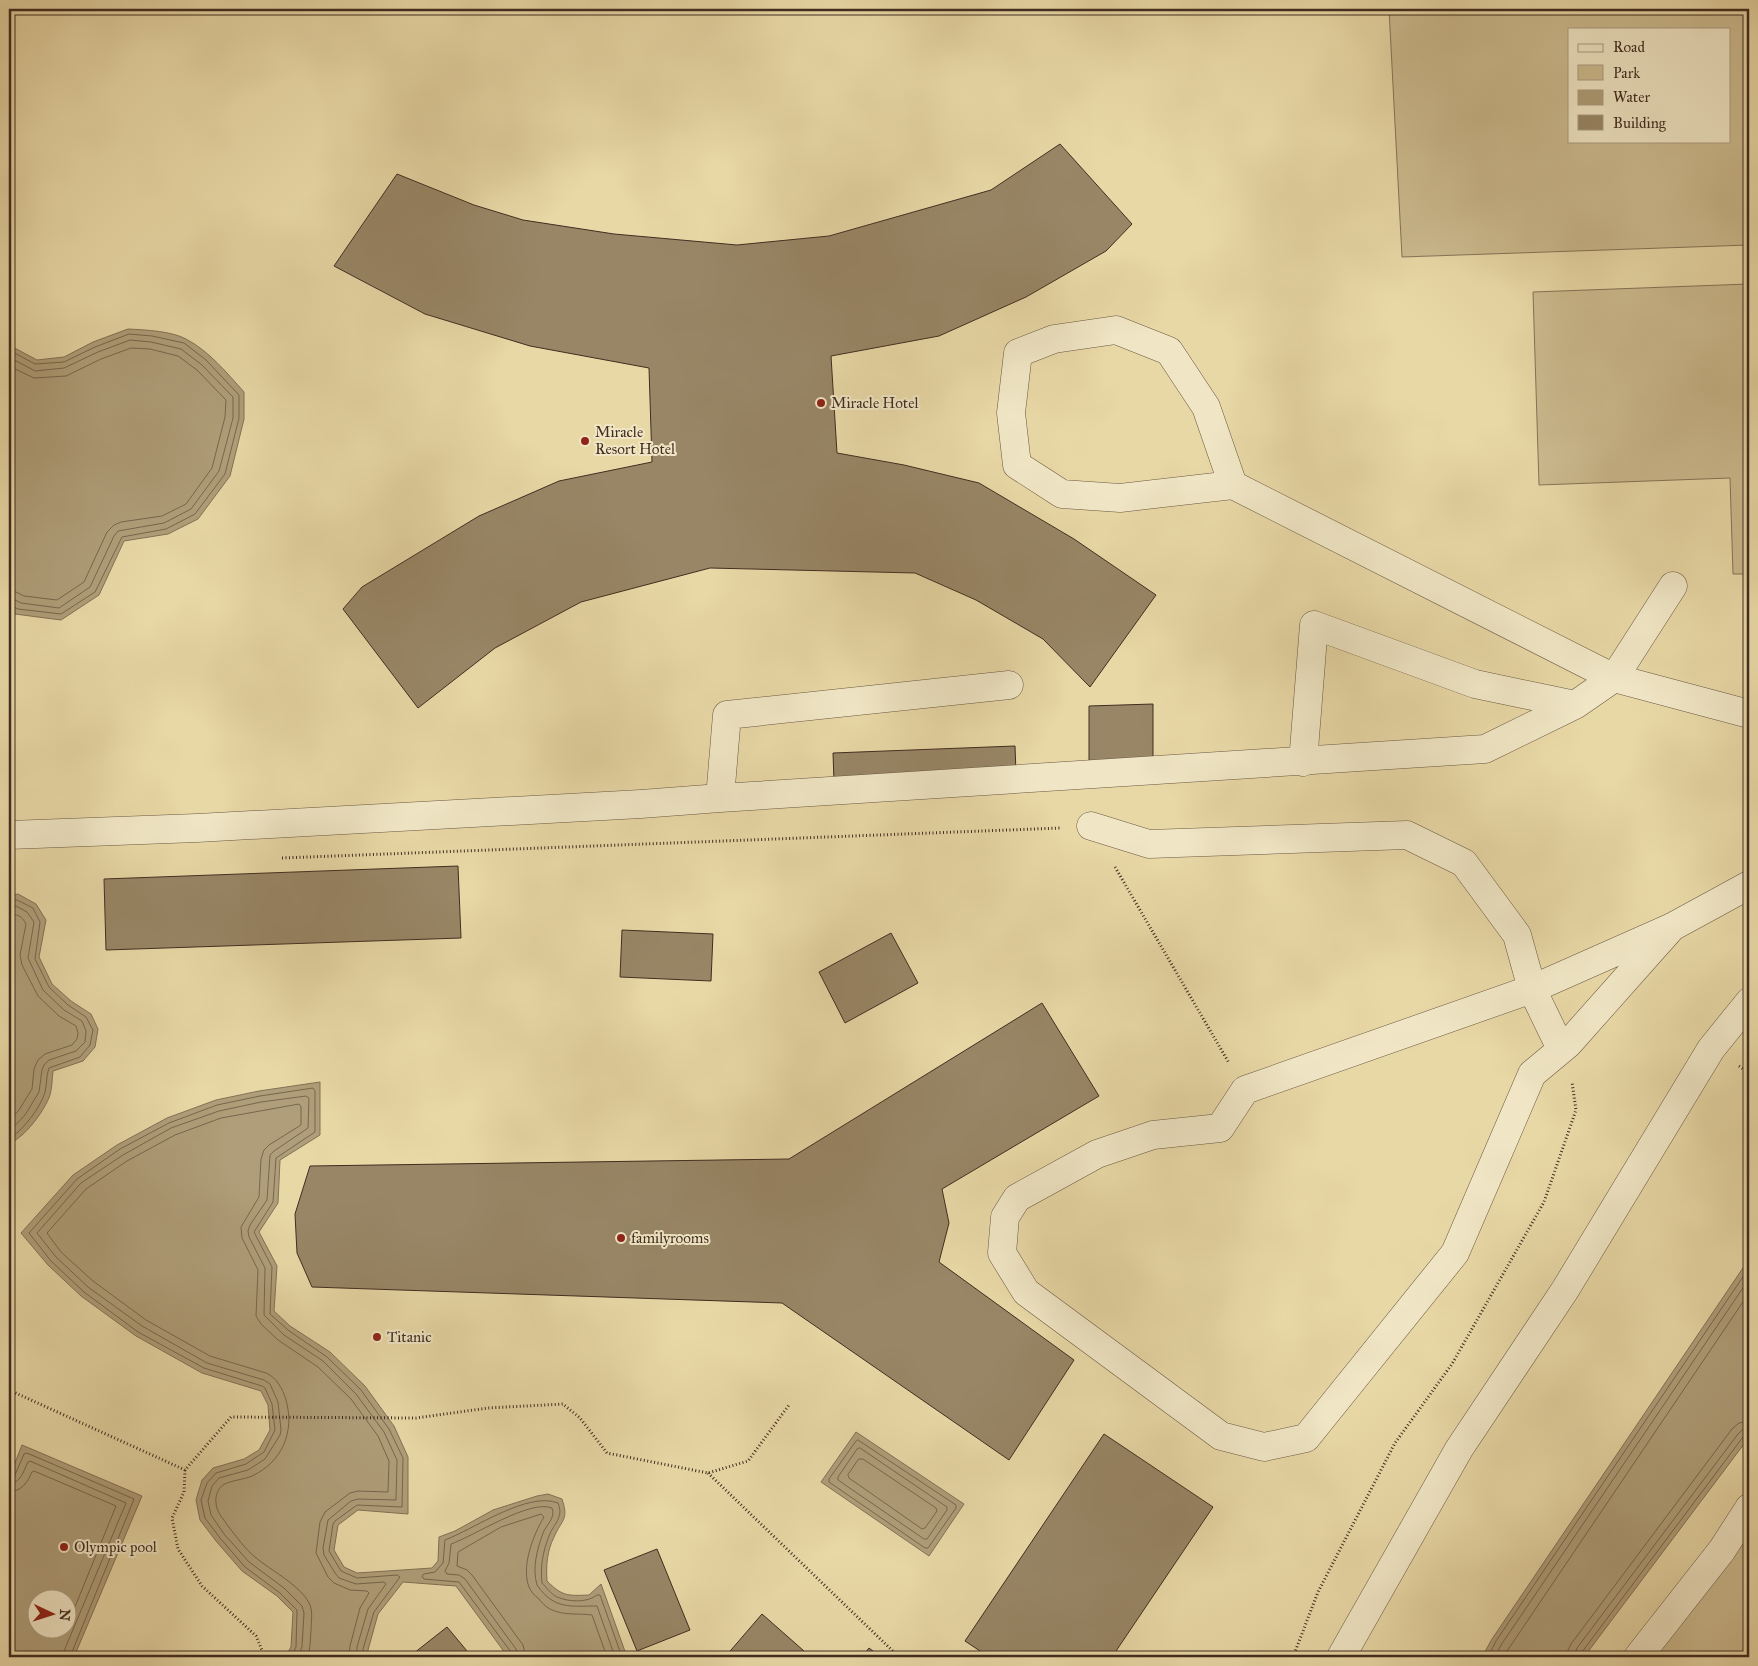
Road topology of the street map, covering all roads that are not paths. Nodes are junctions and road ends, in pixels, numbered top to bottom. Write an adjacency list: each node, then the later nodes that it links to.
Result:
1 (1233, 485): 1 (lane); 3 (lane)
2 (1673, 586): 3 (lane)
3 (1614, 678): 5 (lane); 6 (lane)
4 (1009, 685): 8 (lane)
5 (1575, 705): 7 (lane); 7 (lane)
6 (1749, 714)
7 (1303, 762): 8 (lane)
8 (720, 798): 10 (lane)
9 (1091, 826): 13 (lane)
10 (9, 835)
11 (1749, 885): 12 (lane)
12 (1672, 927): 13 (lane); 15 (lane)
13 (1532, 989): 15 (lane); 15 (lane)
14 (1749, 1002): 17 (lane)
15 (1565, 1046)
16 (1749, 1508): 18 (lane)
17 (1341, 1657)
18 (1638, 1657)

